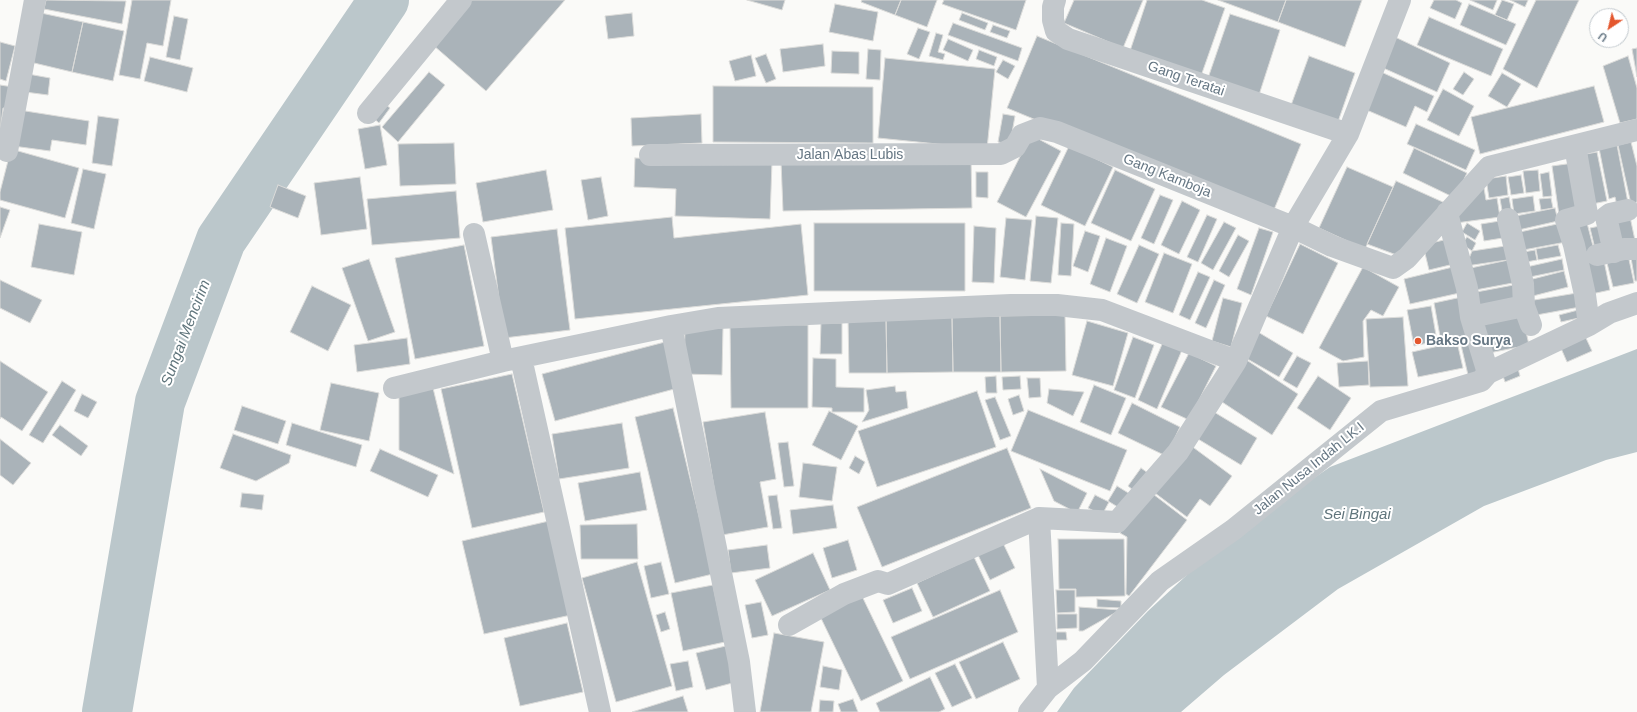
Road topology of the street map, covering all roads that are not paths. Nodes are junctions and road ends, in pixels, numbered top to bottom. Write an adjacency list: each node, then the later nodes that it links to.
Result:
1 (35, 0): 10 (street)
2 (461, 0): 5 (street)
3 (1055, 0): 8 (street, Gang Teratai)
4 (1400, 0): 8 (street)
5 (368, 113)
6 (1040, 128): 11 (street, Jalan Abas Lubis); 16 (street, Gang Kamboja)
7 (1637, 130): 9 (street)
8 (1348, 134): 16 (street)
9 (1575, 146): 13 (street); 14 (street)
10 (7, 151)
11 (650, 155)
12 (1628, 210): 14 (street)
13 (1447, 213): 16 (street, Gang Kamboja); 20 (street)
14 (1596, 216): 18 (street); 21 (street)
15 (1508, 219): 20 (street)
16 (1293, 227): 24 (street)
17 (474, 234): 23 (street)
18 (1637, 249)
19 (1637, 303): 21 (street, Jalan Nusa Indah LK.I)
20 (1472, 317): 25 (street)
21 (1589, 325): 25 (street, Jalan Nusa Indah LK.I)
22 (671, 326): 23 (street); 24 (street); 31 (street)
23 (512, 359): 26 (street); 30 (street)
24 (1236, 361): 27 (street)
25 (1488, 373): 29 (street, Jalan Nusa Indah LK.I)
26 (394, 388)
27 (1038, 518): 28 (street); 29 (street)
28 (789, 625)
29 (1048, 688): 32 (street, Jalan Nusa Indah LK.I)
30 (600, 712)
31 (745, 712)
32 (1029, 712)

